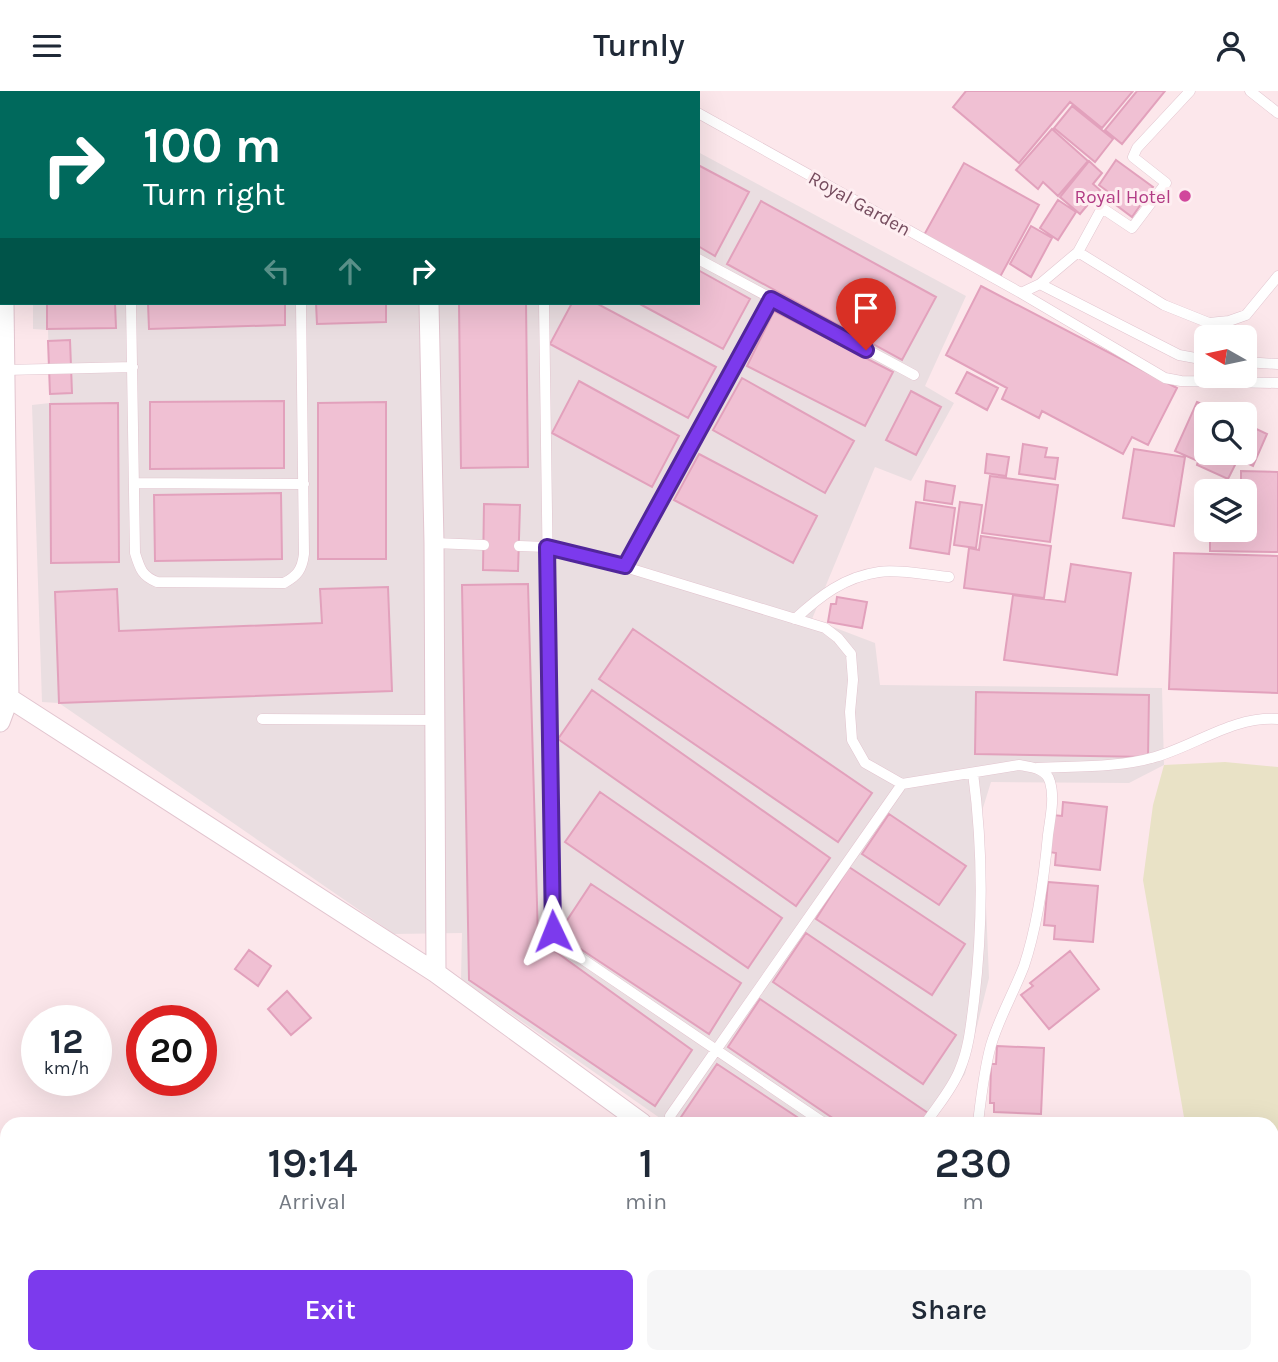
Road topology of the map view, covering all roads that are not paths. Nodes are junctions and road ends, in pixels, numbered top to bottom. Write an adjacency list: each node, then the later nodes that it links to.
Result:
1 (1190, 91): 5 (lane)
2 (1250, 91): 3 (lane)
3 (1278, 113)
4 (700, 114): 9 (lane, Royal Garden)
5 (1078, 253): 7 (lane); 8 (lane)
6 (700, 260): 10 (lane)
7 (1278, 276)
8 (1040, 284): 9 (lane); 16 (lane)
9 (1021, 293): 22 (lane, Royal Garden)
10 (771, 299): 21 (lane); 29 (lane)
11 (5, 305): 20 (street)
12 (131, 305): 19 (lane)
13 (301, 305): 24 (lane)
14 (429, 305): 25 (street)
15 (544, 305): 28 (lane)
16 (1194, 358)
17 (1257, 363): 18 (lane)
18 (1278, 364)
19 (133, 367): 20 (lane); 23 (lane)
20 (5, 370): 32 (street)
21 (914, 375)
22 (1278, 383)
23 (134, 483): 24 (lane); 24 (lane)
24 (304, 484)
25 (434, 543): 26 (lane); 34 (street)
26 (484, 545)
27 (519, 546): 28 (lane)
28 (547, 547): 29 (lane); 41 (lane)
29 (625, 566): 31 (lane)
30 (949, 577): 31 (lane)
31 (795, 619): 39 (lane)
32 (9, 698): 36 (street); 40 (street)
33 (262, 719): 34 (lane)
34 (435, 719): 40 (street)
35 (1278, 719): 37 (lane)
36 (0, 722)
37 (1037, 768): 38 (lane); 46 (lane)
38 (973, 772): 39 (lane); 45 (lane)
39 (902, 784): 41 (lane)
40 (436, 973): 43 (street)
41 (716, 1051): 42 (lane); 44 (lane)
42 (670, 1116)
43 (634, 1117)
44 (815, 1117)
45 (930, 1117)
46 (979, 1117)

